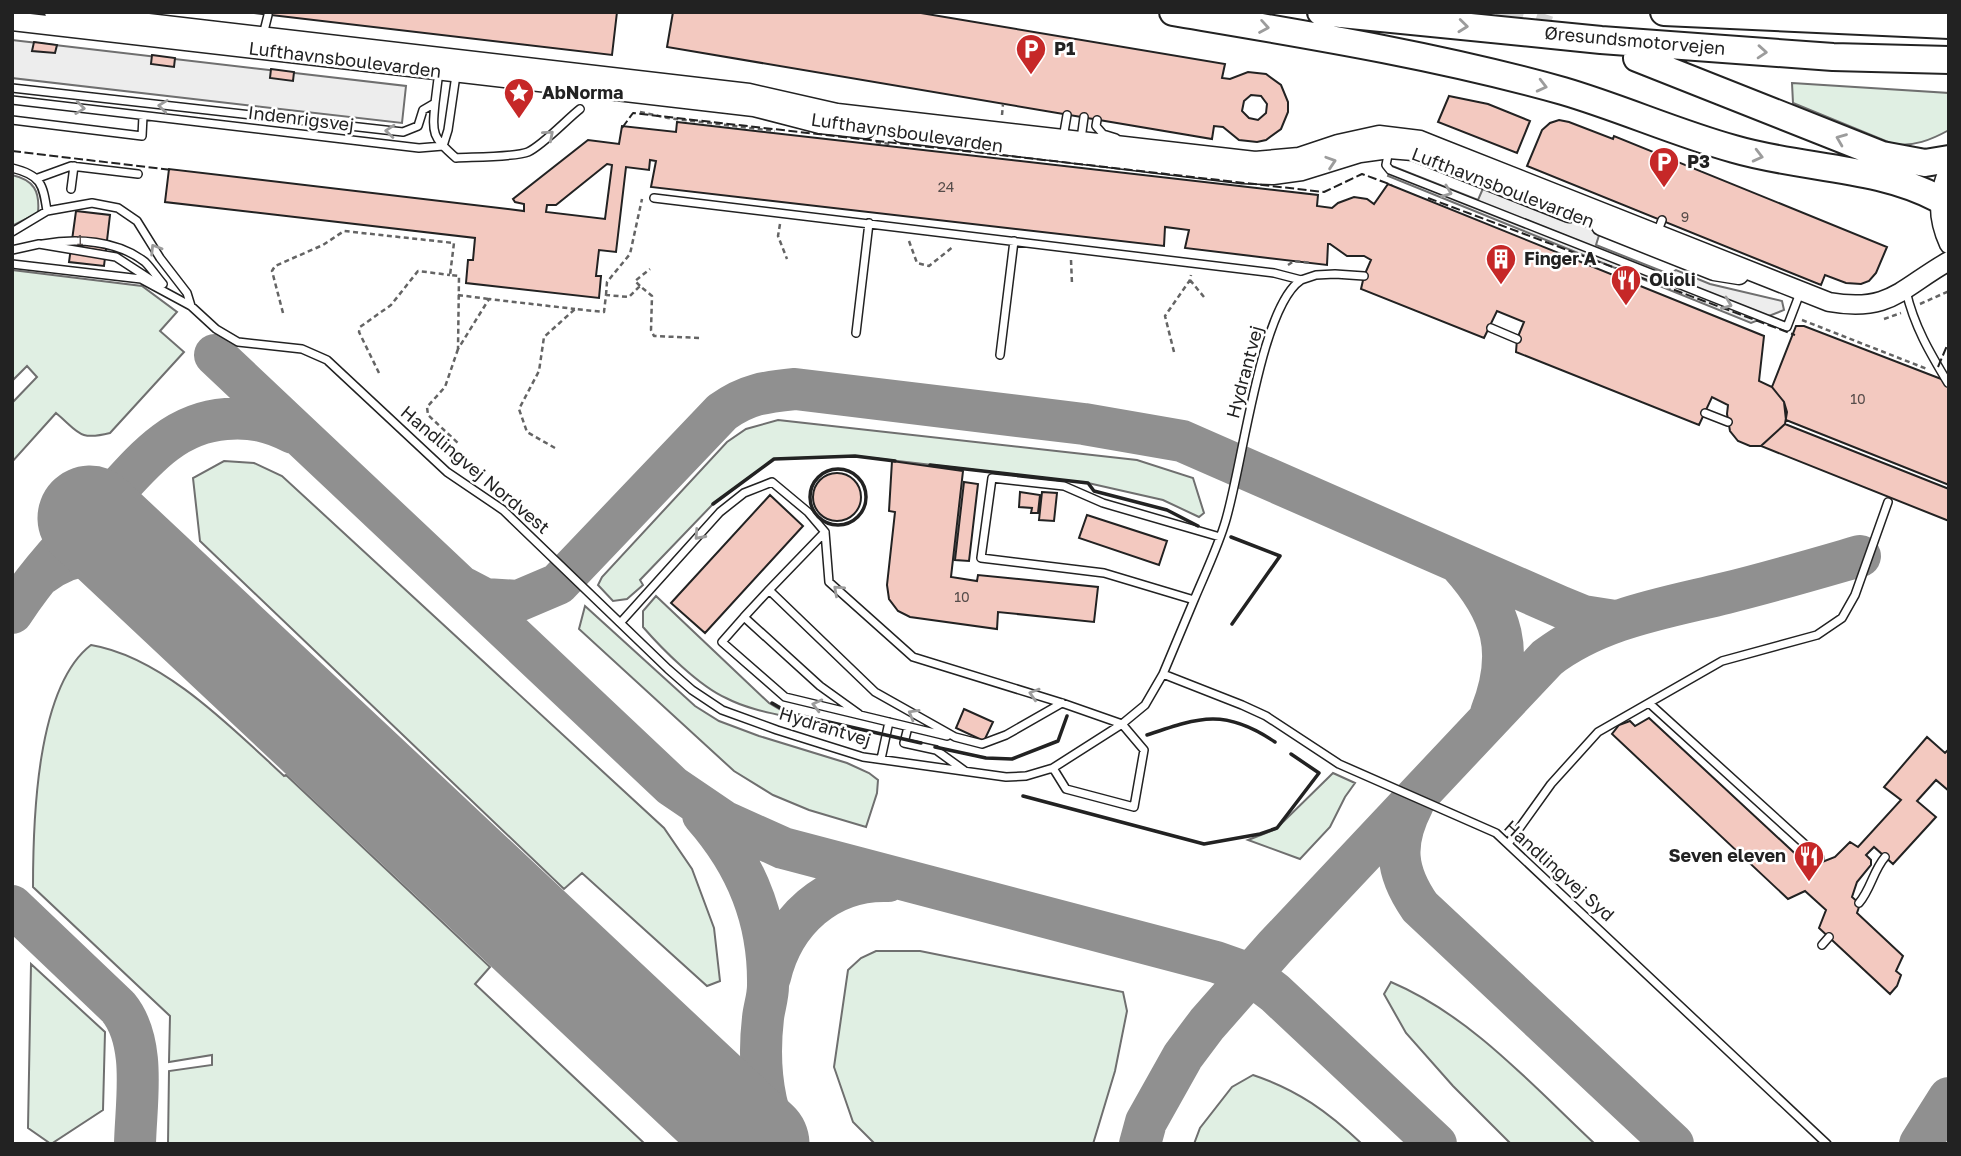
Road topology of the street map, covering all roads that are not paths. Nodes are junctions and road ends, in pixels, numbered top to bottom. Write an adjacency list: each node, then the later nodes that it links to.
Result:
1 (54, 12): 7 (street, Lufthavnsboulevarden)
2 (1173, 12): 36 (highway, one-way to 36)
3 (1321, 12): 11 (highway, Øresundsmotorvejen, one-way to 11)
4 (1664, 12): 8 (highway, Øresundsmotorvejen)
5 (268, 15): 9 (lane)
6 (12, 21): 7 (street, Lufthavnsboulevarden)
7 (108, 21): 9 (street, Lufthavnsboulevarden)
8 (1949, 25)
9 (262, 44): 12 (street, Lufthavnsboulevarden)
10 (1637, 58): 28 (highway, one-way to 10)
11 (1949, 60)
12 (448, 65): 15 (lane); 24 (street, Lufthavnsboulevarden); 25 (lane)
13 (12, 88): 15 (lane, Indenrigsvej, one-way to 13)
14 (12, 100): 18 (lane, Indenrigsvej, one-way to 18)
15 (435, 103): 25 (lane)
16 (580, 109): 25 (lane, Indenrigsvej, one-way to 16)
17 (1067, 115): 24 (lane)
18 (143, 116): 20 (lane); 25 (lane, Indenrigsvej)
19 (1084, 117): 24 (lane)
20 (12, 120)
21 (1097, 120): 26 (lane)
22 (1391, 142): 24 (street, Lufthavnsboulevarden, one-way to 22); 26 (street, Lufthavnsboulevarden); 39 (street, Lufthavnsboulevarden); 49 (lane, one-way to 49)
23 (1949, 142): 28 (highway)
24 (1071, 145): 26 (street, Lufthavnsboulevarden)
25 (443, 146)
26 (1160, 151)
27 (1949, 159): 28 (highway)
28 (1906, 160)
29 (74, 166): 32 (lane); 33 (lane); 34 (lane)
30 (12, 168): 33 (lane)
31 (1949, 169): 36 (street)
32 (138, 174)
33 (37, 178): 37 (lane)
34 (71, 189)
35 (654, 198): 38 (lane)
36 (1939, 199): 42 (street)
37 (47, 211): 40 (lane); 52 (lane, one-way to 37)
38 (869, 223): 41 (lane); 54 (lane)
39 (1646, 230): 48 (street, Lufthavnsboulevarden); 48 (street, Lufthavnsboulevarden)
40 (12, 232)
41 (1014, 241): 47 (lane); 56 (lane)
42 (1949, 244)
43 (12, 250): 51 (lane)
44 (1949, 261): 50 (street, Lufthavnsboulevarden)
45 (12, 264): 51 (lane)
46 (1364, 276): 47 (lane)
47 (1301, 280): 62 (lane, Hydrantvej)
48 (1779, 282): 49 (street, Lufthavnsboulevarden)
49 (1801, 291): 50 (street, Lufthavnsboulevarden)
50 (1906, 291): 57 (lane)
51 (175, 298): 52 (lane)
52 (191, 306): 66 (lane, Handlingvej Nordvest)
53 (1491, 328): 55 (lane)
54 (856, 333)
55 (1517, 339)
56 (1000, 355)
57 (1948, 383)
58 (1704, 413): 59 (lane)
59 (1728, 422)
60 (1888, 502): 69 (lane)
61 (825, 531): 63 (lane); 66 (lane, one-way to 66); 68 (lane, one-way to 61)
62 (1220, 537): 64 (lane, Hydrantvej); 64 (lane)
63 (769, 590): 65 (lane); 74 (lane, one-way to 63)
64 (1194, 600): 67 (lane, Hydrantvej)
65 (744, 617): 70 (lane); 70 (lane, one-way to 65)
66 (621, 622): 75 (lane, Hydrantvej)
67 (1163, 674): 72 (lane); 78 (lane, Handlingvej Syd)
68 (1062, 702): 72 (lane); 74 (lane)
69 (1649, 703): 78 (lane); 80 (lane)
70 (862, 716): 71 (lane)
71 (889, 722): 73 (lane); 75 (lane)
72 (1122, 724): 76 (lane, Hydrantvej); 76 (lane)
73 (908, 726): 74 (lane); 77 (lane)
74 (955, 737)
75 (881, 759): 77 (lane, Hydrantvej)
76 (1053, 768): 77 (lane, Hydrantvej)
77 (965, 771)
78 (1508, 844): 84 (lane, Handlingvej Syd)
79 (1885, 857): 81 (lane)
80 (1820, 858)
81 (1859, 903)
82 (1829, 937): 83 (lane)
83 (1822, 944)
84 (1827, 1144)

